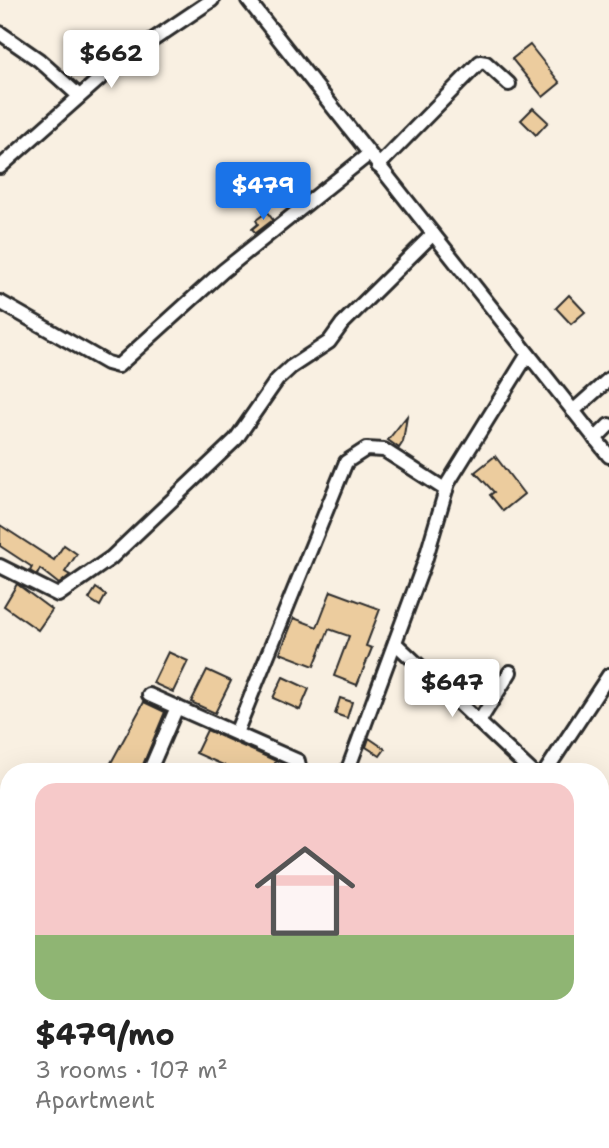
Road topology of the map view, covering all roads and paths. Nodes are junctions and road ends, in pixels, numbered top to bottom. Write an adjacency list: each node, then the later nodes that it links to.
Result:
1 (212, 0): 5 (street)
2 (248, 0): 6 (street)
3 (0, 33): 5 (street)
4 (509, 84): 7 (street)
5 (78, 95): 8 (street)
6 (369, 155): 7 (street); 10 (street)
7 (377, 166): 9 (street)
8 (0, 167)
9 (433, 234): 11 (street); 18 (street)
10 (0, 302)
11 (528, 354): 13 (street); 17 (street)
12 (609, 379): 13 (street)
13 (573, 411): 15 (street)
14 (609, 425): 15 (street)
15 (595, 439): 16 (street)
16 (609, 456)
17 (446, 490): 19 (street); 25 (street)
18 (0, 566)
19 (395, 643): 24 (street); 28 (street)
20 (510, 672): 24 (street)
21 (609, 675): 30 (street)
22 (149, 695): 23 (street)
23 (177, 707): 25 (street); 26 (street)
24 (479, 722): 29 (street)
25 (236, 733): 27 (street)
26 (153, 763)
27 (298, 763)
28 (349, 763)
29 (522, 763)
30 (552, 763)

